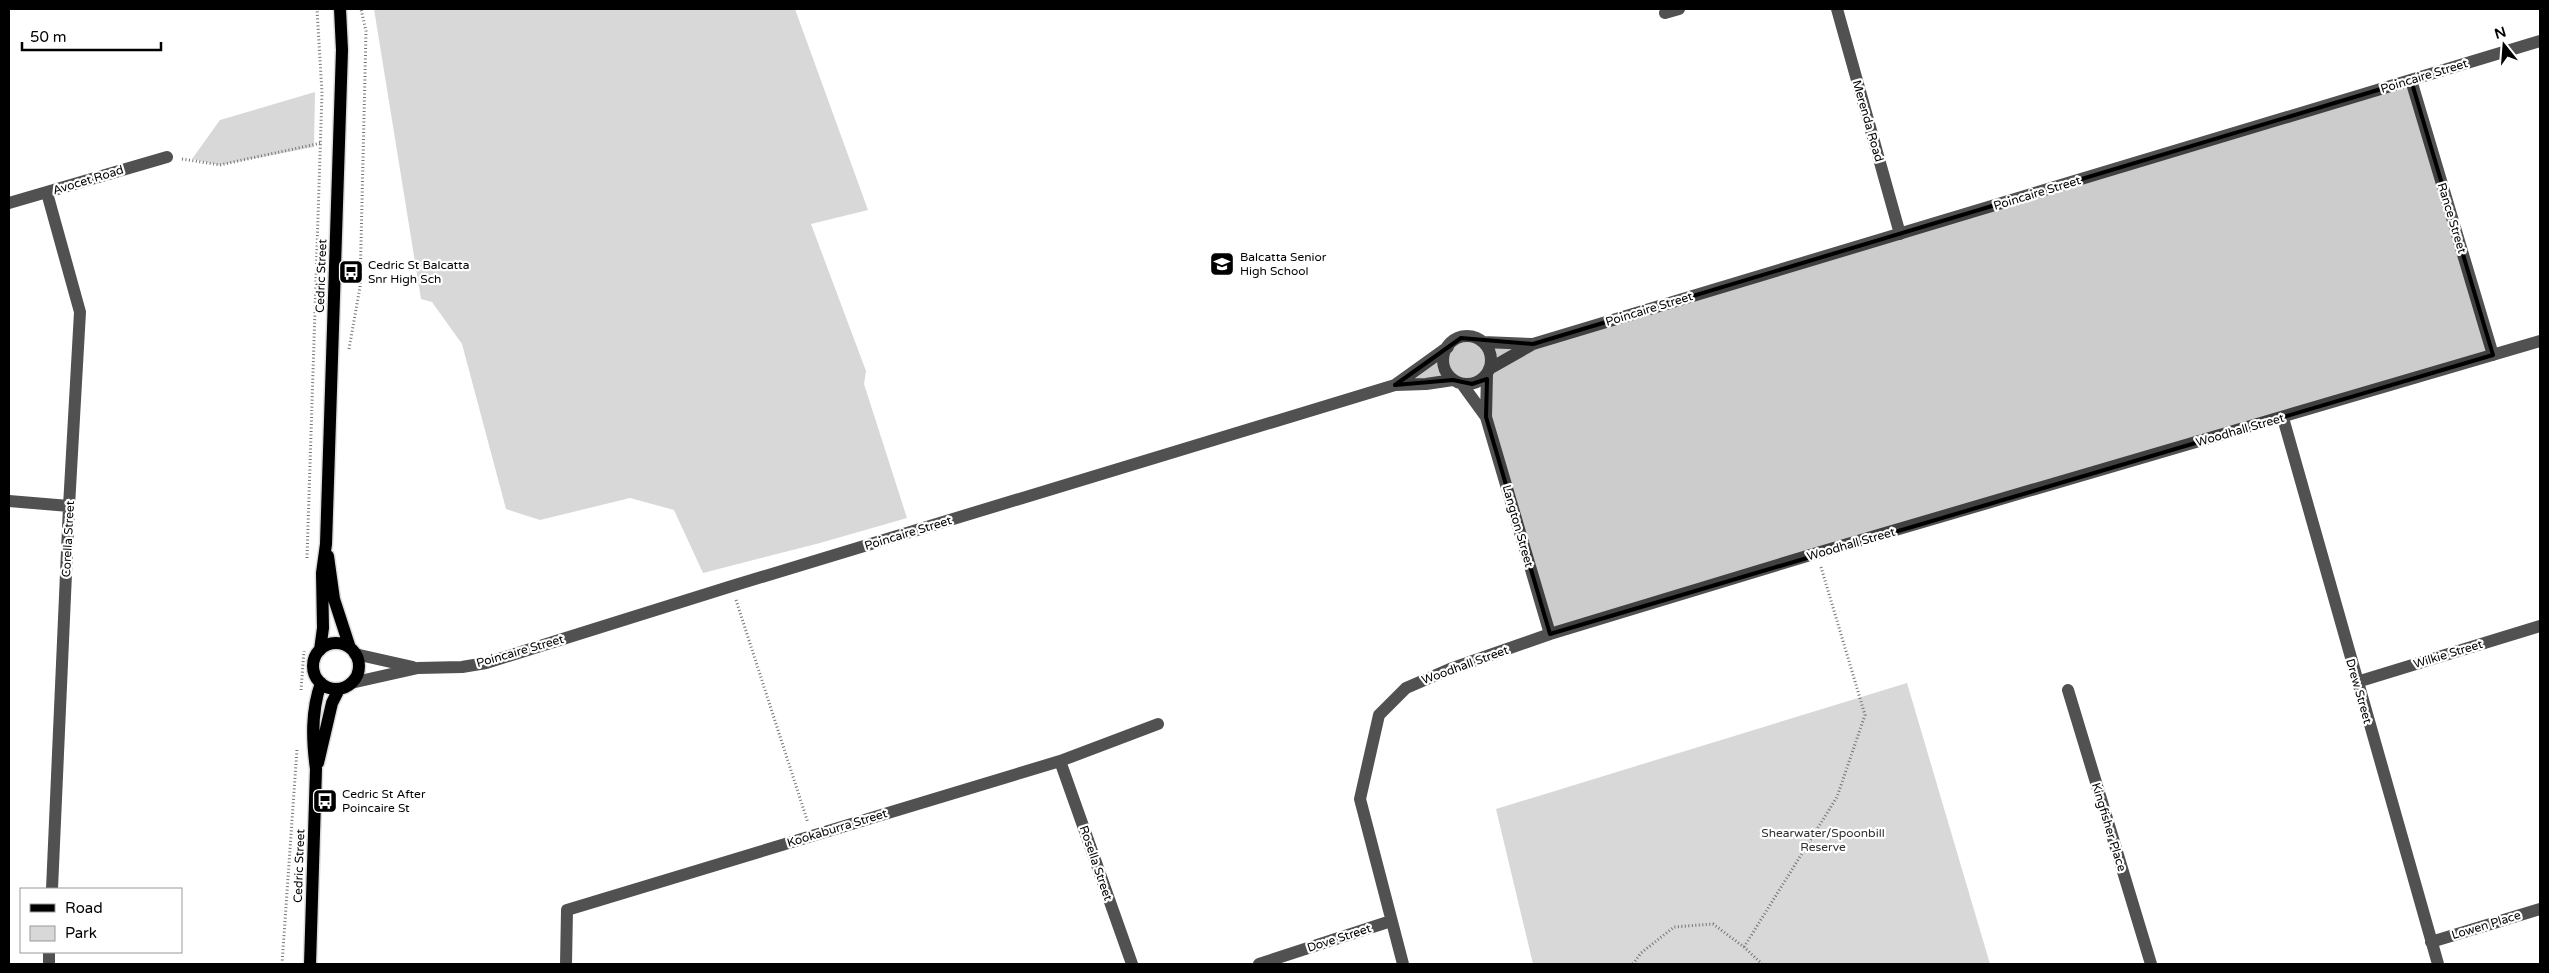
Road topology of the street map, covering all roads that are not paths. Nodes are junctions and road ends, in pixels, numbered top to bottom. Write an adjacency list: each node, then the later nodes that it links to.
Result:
1 (340, 9): 23 (main road, Cedric Street)
2 (1679, 9): 4 (street)
3 (1837, 9): 10 (street, Merenda Road)
4 (1665, 13)
5 (2540, 41): 6 (street, Poincaire Street)
6 (2411, 80): 10 (street, Poincaire Street); 15 (street, Rance Street)
7 (167, 157): 8 (street, Avocet Road)
8 (47, 193): 9 (street, Avocet Road); 22 (street, Corella Street)
9 (9, 204)
10 (1900, 234): 13 (street, Poincaire Street)
11 (2540, 341): 15 (street, Woodhall Street)
12 (1482, 342): 13 (street, Poincaire Street); 14 (street); 16 (street)
13 (1533, 344): 16 (street, Poincaire Street)
14 (1448, 347): 17 (street); 18 (street, Poincaire Street)
15 (2493, 355): 20 (street, Woodhall Street)
16 (1488, 371): 17 (street); 19 (street, Langton Street)
17 (1458, 382): 18 (street, Poincaire Street); 19 (street, Langton Street)
18 (1395, 385): 28 (street, Poincaire Street)
19 (1486, 417): 25 (street, Langton Street)
20 (2283, 418): 25 (street, Woodhall Street); 29 (street, Drew Street)
21 (9, 501): 22 (street)
22 (69, 506): 36 (street, Corella Street)
23 (326, 544): 26 (main road, Cedric Street); 27 (main road, Cedric Street)
24 (2540, 626): 29 (street, Wilkie Street)
25 (1550, 634): 38 (street, Woodhall Street)
26 (320, 650): 27 (main road); 30 (main road, Cedric Street)
27 (352, 651): 28 (street, Poincaire Street); 31 (main road, Cedric Street)
28 (418, 668): 31 (street, Poincaire Street)
29 (2357, 682): 39 (street, Drew Street)
30 (321, 684): 31 (main road); 35 (main road, Cedric Street)
31 (345, 686): 35 (main road, Cedric Street)
32 (2068, 690): 45 (street, Kingfisher Place)
33 (1158, 724): 34 (street, Kookaburra Street)
34 (1060, 761): 41 (street, Kookaburra Street); 42 (street, Rosella Street)
35 (316, 769): 40 (main road, Cedric Street)
36 (52, 888)
37 (2540, 909): 39 (street, Lowen Place)
38 (1390, 921): 43 (street, Dove Street); 44 (street, Woodhall Street)
39 (2431, 942): 46 (street, Drew Street)
40 (310, 964)
41 (566, 964)
42 (1132, 964)
43 (1259, 964)
44 (1403, 964)
45 (2151, 964)
46 (2438, 964)

